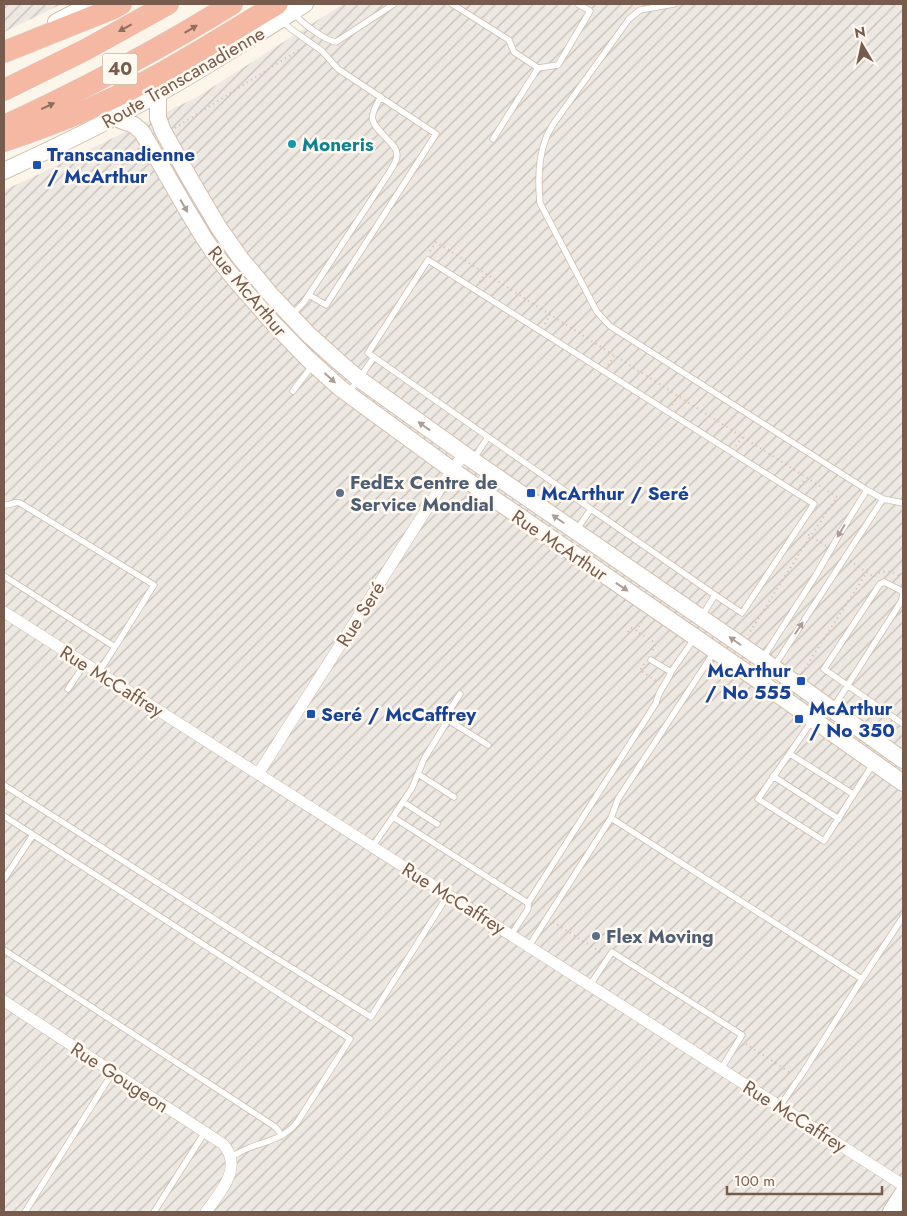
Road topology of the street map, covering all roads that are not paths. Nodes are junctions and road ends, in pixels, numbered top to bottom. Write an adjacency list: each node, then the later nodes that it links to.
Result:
1 (91, 4): 10 (street)
2 (121, 4): 10 (highway)
3 (168, 4): 12 (highway, 40, one-way to 12)
4 (232, 4): 16 (highway, 40, one-way to 4)
5 (394, 4): 9 (lane)
6 (452, 4): 11 (lane)
7 (578, 4): 11 (lane)
8 (674, 4): 33 (lane)
9 (289, 10): 13 (street, Route Transcanadienne); 14 (lane); 18 (highway)
10 (4, 51)
11 (538, 68): 17 (lane)
12 (4, 90)
13 (158, 94): 15 (street, Route Transcanadienne); 20 (street, Rue McArthur)
14 (381, 97): 22 (lane); 22 (lane)
15 (115, 118): 19 (street, Route Transcanadienne); 21 (street, Rue McArthur, one-way to 21)
16 (4, 126)
17 (493, 139)
18 (4, 141)
19 (4, 170)
20 (219, 228): 21 (lane); 23 (street, Rue McArthur)
21 (204, 238): 24 (street, Rue McArthur)
22 (309, 294): 23 (lane)
23 (290, 316): 24 (lane); 27 (street, Rue McArthur)
24 (278, 328): 26 (street, Rue McArthur)
25 (374, 358): 27 (lane); 30 (lane); 40 (lane)
26 (314, 364): 28 (lane); 29 (street, Rue McArthur, one-way to 29)
27 (359, 379): 29 (lane); 31 (street, Rue McArthur, one-way to 27)
28 (293, 391)
29 (347, 394): 32 (street, Rue McArthur)
30 (488, 437): 31 (lane); 37 (lane)
31 (464, 454): 32 (street, Rue Seré); 38 (street, Rue McArthur, one-way to 31)
32 (452, 470): 43 (street, Rue McArthur, one-way to 43); 63 (street, Rue Seré)
33 (867, 490): 34 (lane); 48 (lane, one-way to 48)
34 (883, 499): 35 (lane); 48 (lane, one-way to 34)
35 (903, 503)
36 (4, 505): 44 (lane)
37 (592, 509): 38 (lane); 40 (lane)
38 (576, 532): 42 (street, Rue McArthur)
39 (4, 576): 44 (lane)
40 (715, 595): 42 (lane)
41 (4, 612): 47 (street, Rue McCaffrey)
42 (700, 618): 48 (street, Rue McArthur, one-way to 42)
43 (695, 637): 45 (street, Rue McArthur); 50 (lane)
44 (115, 647): 49 (lane)
45 (715, 651): 51 (street, Rue McArthur); 73 (lane)
46 (649, 659): 50 (lane)
47 (85, 664): 49 (street, Rue McCaffrey); 53 (lane)
48 (767, 664): 51 (lane); 51 (lane); 55 (street, Rue McArthur)
49 (98, 672): 63 (street, Rue McCaffrey)
50 (671, 672): 80 (lane)
51 (757, 680): 56 (street, Rue McArthur)
52 (847, 685): 52 (lane); 55 (lane); 58 (lane)
53 (68, 689)
54 (460, 694): 57 (lane)
55 (832, 710): 61 (street, Rue McArthur)
56 (813, 719): 60 (lane); 62 (street, Rue McArthur)
57 (448, 720): 59 (lane); 64 (lane)
58 (903, 724)
59 (488, 745)
60 (790, 754): 65 (lane); 68 (lane)
61 (903, 760)
62 (874, 762): 66 (street, Rue McArthur); 68 (lane)
63 (258, 774): 77 (street, Rue McCaffrey)
64 (418, 774): 69 (lane); 70 (lane)
65 (773, 776): 74 (lane); 74 (lane)
66 (903, 783)
67 (4, 785): 79 (lane)
68 (853, 794): 74 (lane)
69 (454, 797)
70 (403, 802): 72 (lane); 75 (lane)
71 (4, 816): 76 (lane)
72 (393, 817): 77 (lane); 80 (lane)
73 (611, 818): 83 (lane); 85 (lane)
74 (839, 819)
75 (437, 824)
76 (32, 835): 78 (lane); 92 (lane)
77 (372, 846): 79 (street, Rue McCaffrey)
78 (4, 879)
79 (448, 895): 82 (street, Rue McCaffrey)
80 (528, 903): 82 (lane)
81 (903, 917): 85 (lane)
82 (511, 935): 83 (street, Rue McCaffrey)
83 (529, 946): 86 (street, Rue McCaffrey)
84 (4, 950): 92 (lane)
85 (862, 979): 90 (lane)
86 (590, 985): 88 (street, Rue McCaffrey); 88 (lane)
87 (4, 1001): 89 (street, Rue Gougeon)
88 (721, 1069): 90 (street, Rue McCaffrey)
89 (113, 1072): 91 (street, Rue Gougeon); 96 (lane)
90 (780, 1106): 94 (street, Rue McCaffrey)
91 (204, 1132): 93 (street, Rue Gougeon); 97 (lane)
92 (281, 1136): 93 (lane)
93 (231, 1157): 98 (street)
94 (903, 1185)
95 (903, 1194): 99 (street)
96 (24, 1212)
97 (154, 1212)
98 (206, 1212)
99 (891, 1212)

